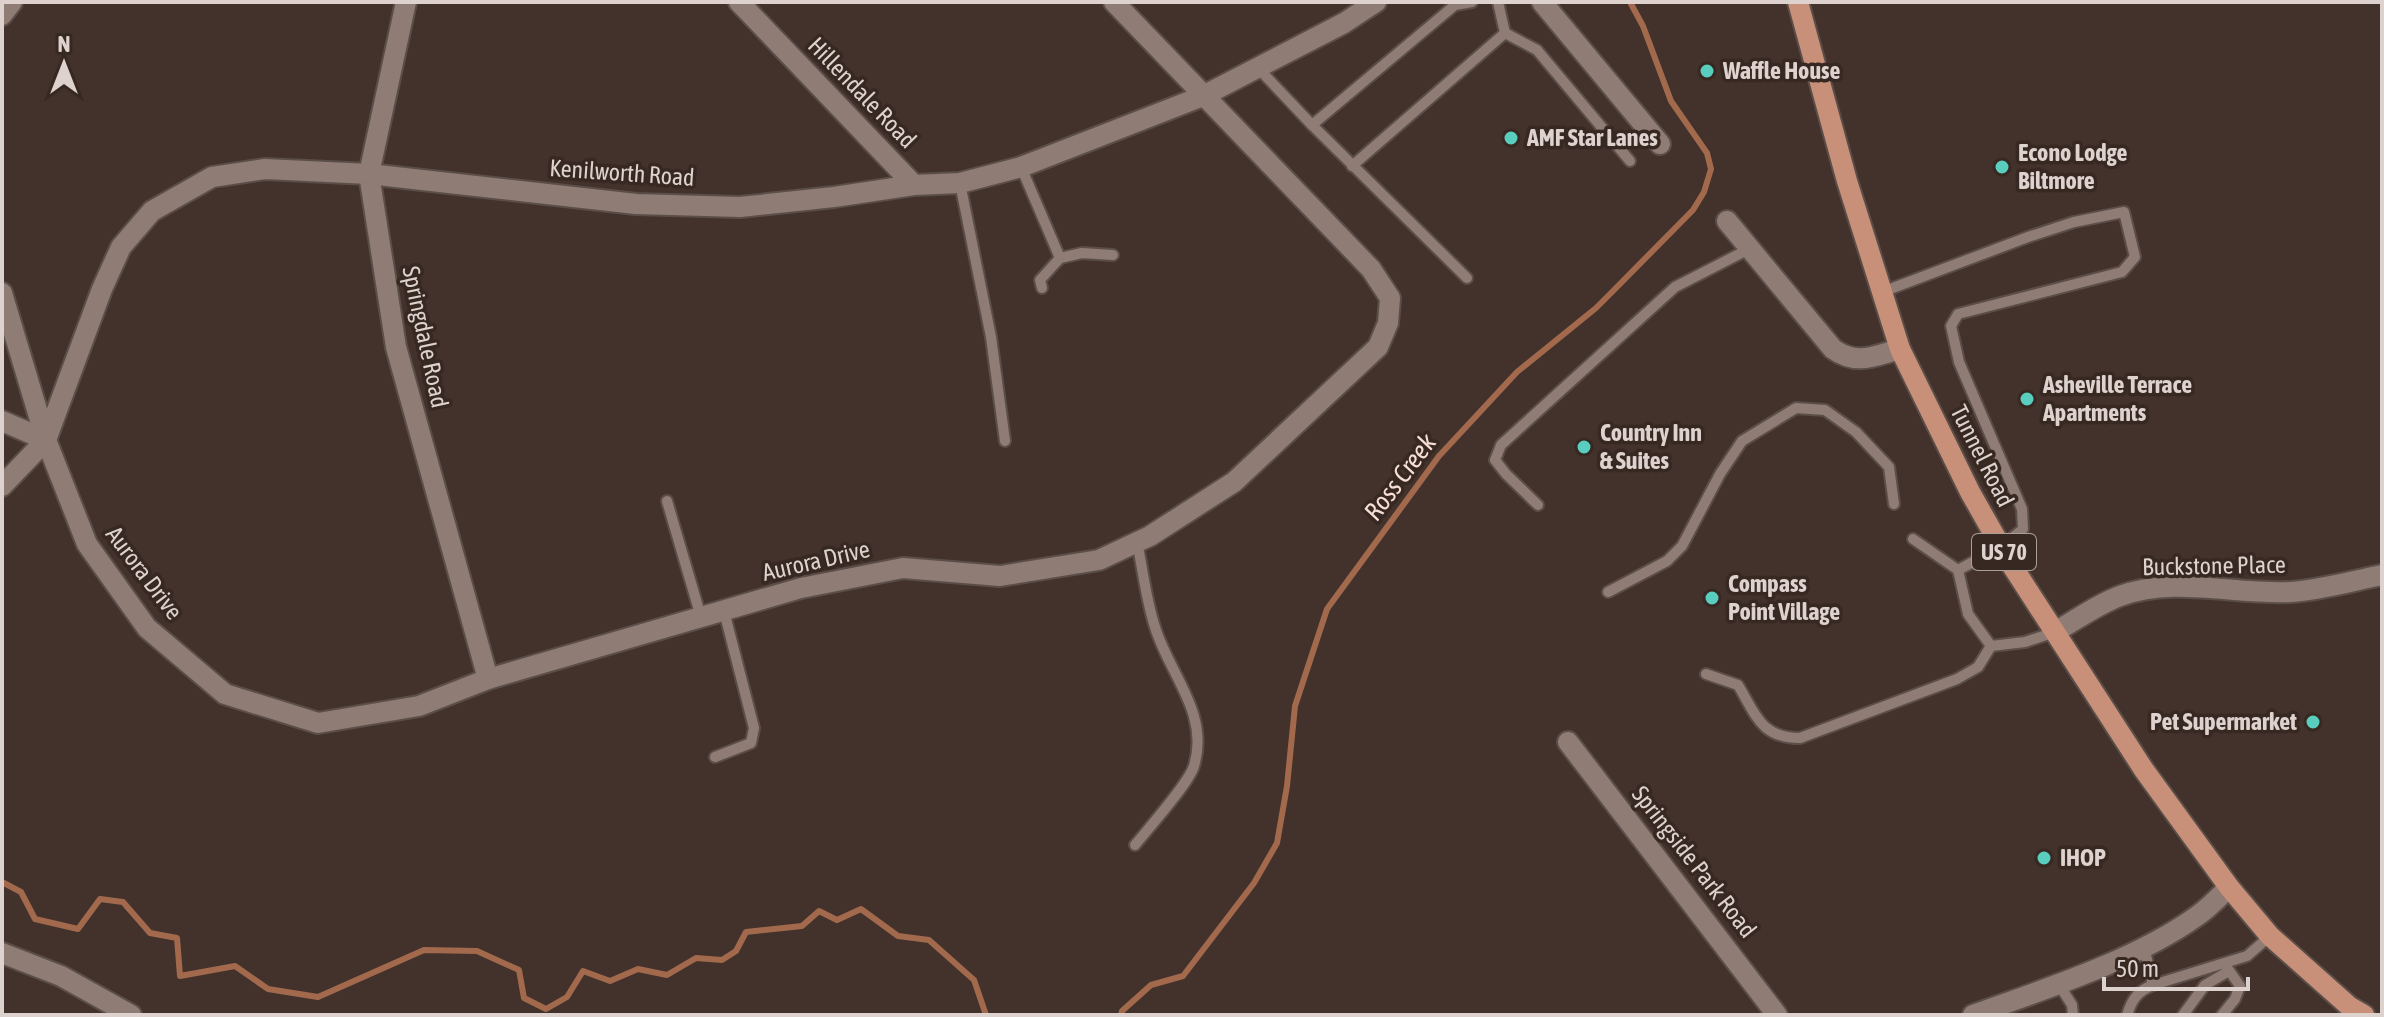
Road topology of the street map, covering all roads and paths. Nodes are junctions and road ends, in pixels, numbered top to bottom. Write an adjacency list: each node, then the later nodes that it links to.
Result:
1 (12, 2): 10 (street)
2 (406, 2): 19 (street, Springdale Road)
3 (739, 2): 21 (street, Hillendale Road)
4 (1114, 2): 13 (street, Aurora Drive)
5 (1376, 2): 12 (street, Kenilworth Road)
6 (1472, 2): 14 (lane)
7 (1498, 2): 11 (lane)
8 (1542, 2): 15 (street)
9 (1798, 2): 28 (main road, Tunnel Road / US 70)
10 (2, 15)
11 (1505, 33): 16 (lane); 17 (lane)
12 (1258, 68): 13 (street, Kenilworth Road); 14 (lane)
13 (1203, 96): 18 (street, Kenilworth Road); 39 (street, Aurora Drive)
14 (1312, 125): 17 (lane)
15 (1660, 144)
16 (1630, 161)
17 (1352, 166): 26 (lane)
18 (1021, 167): 20 (street, Kenilworth Road); 25 (lane)
19 (369, 174): 21 (street, Kenilworth Road); 32 (street, Kenilworth Road); 49 (street, Springdale Road)
20 (960, 183): 21 (street, Kenilworth Road); 33 (lane)
21 (914, 185)
22 (1727, 221): 23 (street)
23 (1751, 248): 30 (street); 37 (lane)
24 (1113, 255): 25 (lane)
25 (1060, 258): 27 (lane)
26 (1467, 278)
27 (1042, 288)
28 (1882, 292): 30 (main road, Tunnel Road / US 70); 40 (lane)
29 (2, 293): 32 (street, Aurora Drive)
30 (1900, 349): 40 (main road, Tunnel Road / US 70)
31 (2, 421): 32 (street)
32 (46, 440): 34 (street, Kenilworth Road); 49 (street, Aurora Drive)
33 (1005, 441)
34 (2, 486)
35 (667, 501): 45 (lane)
36 (1894, 504): 43 (lane)
37 (1538, 505)
38 (1913, 539): 41 (lane)
39 (1137, 542): 44 (street, Aurora Drive); 52 (lane)
40 (2001, 547): 41 (lane); 46 (main road, Tunnel Road / US 70)
41 (1958, 570): 47 (lane)
42 (2382, 575): 46 (street, Buckstone Place)
43 (1608, 592)
44 (724, 611): 45 (street, Aurora Drive); 51 (lane)
45 (701, 617): 49 (street, Aurora Drive)
46 (2055, 632): 47 (lane); 53 (main road, Tunnel Road / US 70)
47 (1991, 646): 48 (lane)
48 (1706, 674)
49 (488, 679)
50 (1568, 742): 61 (street, Springside Park Road)
51 (715, 757)
52 (1135, 845)
53 (2229, 887): 54 (main road, Tunnel Road / US 70); 55 (street)
54 (2270, 936): 57 (lane); 67 (main road, Tunnel Road / US 70)
55 (2144, 947): 58 (street); 59 (lane)
56 (2, 953): 60 (street)
57 (2227, 967): 59 (lane); 65 (lane); 66 (lane)
58 (2058, 983): 62 (street); 63 (lane)
59 (2153, 985): 64 (lane)
60 (131, 1015)
61 (1777, 1015)
62 (1973, 1015)
63 (2073, 1015)
64 (2127, 1015)
65 (2183, 1015)
66 (2222, 1015)
67 (2364, 1015)

